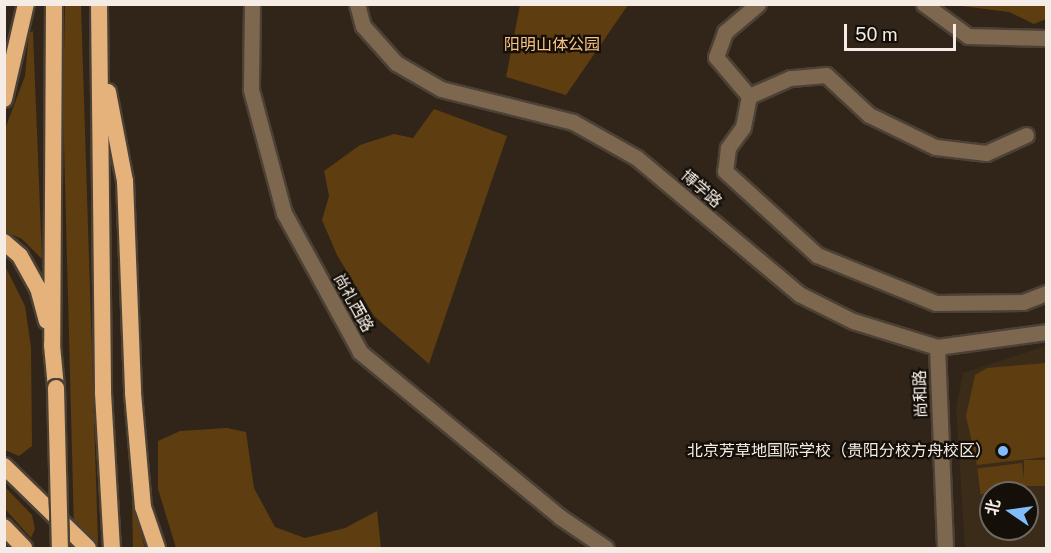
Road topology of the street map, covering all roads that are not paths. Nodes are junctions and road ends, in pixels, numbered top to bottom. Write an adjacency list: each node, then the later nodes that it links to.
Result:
1 (26, 4): 11 (highway)
2 (54, 4): 16 (highway)
3 (99, 4): 9 (highway)
4 (252, 4): 25 (street, 尚礼西路)
5 (357, 4): 17 (street, 博学路)
6 (758, 4): 10 (street)
7 (924, 4): 8 (street)
8 (1047, 38)
9 (100, 46): 23 (highway); 24 (highway)
10 (749, 96): 12 (street); 14 (street)
11 (4, 99)
12 (1026, 135)
13 (4, 242): 16 (highway)
14 (1047, 293)
15 (1047, 332): 17 (street, 博学路)
16 (52, 345): 21 (highway, bridge)
17 (938, 347): 26 (street, 尚和路)
18 (4, 466): 22 (highway)
19 (4, 527): 20 (highway)
20 (24, 549)
21 (60, 549)
22 (88, 549)
23 (111, 549)
24 (157, 549)
25 (606, 549)
26 (945, 549)

